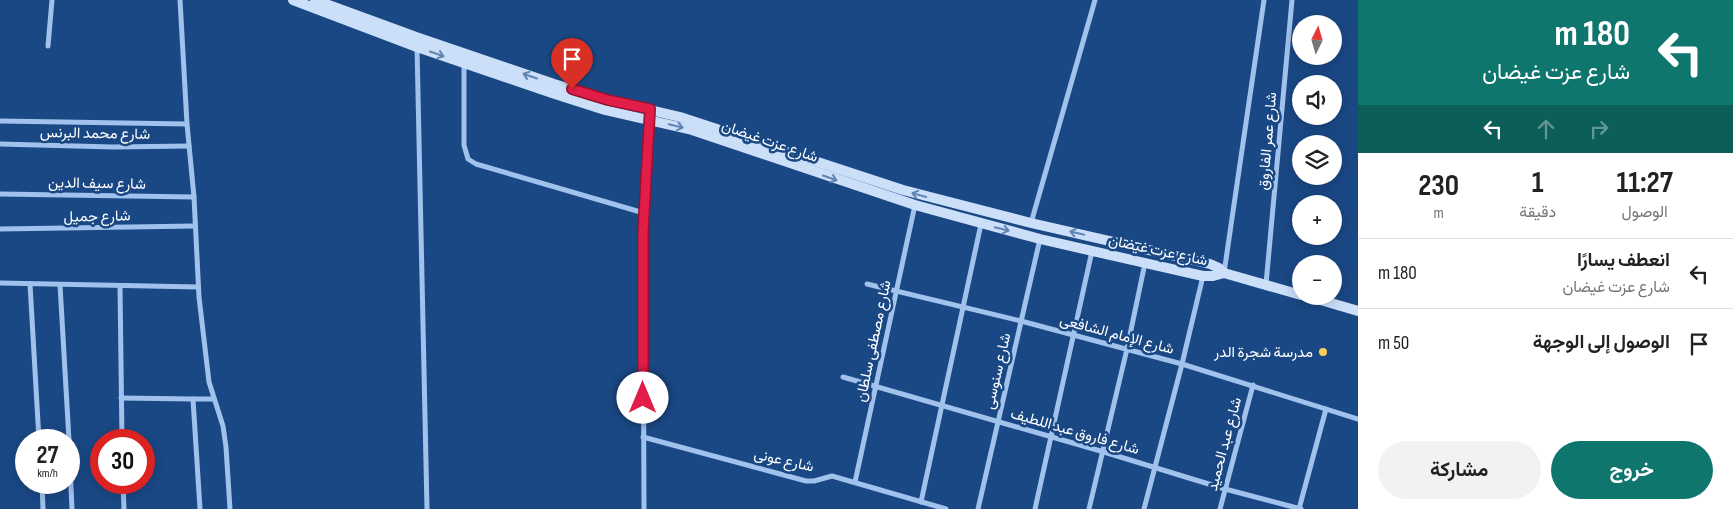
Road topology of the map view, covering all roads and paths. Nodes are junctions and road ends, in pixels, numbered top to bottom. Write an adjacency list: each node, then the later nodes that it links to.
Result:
1 (52, 0): 9 (street)
2 (180, 0): 14 (street)
3 (293, 0): 8 (street, شارع عزت غيضان)
4 (315, 0): 8 (street, شارع عزت غيضان)
5 (1094, 0): 21 (street)
6 (1264, 0): 28 (street)
7 (1292, 0): 33 (street, شارع عمر الفاروق)
8 (417, 42): 10 (street, شارع عزت غيضان, one-way to 10); 11 (street, شارع عزت غيضان, one-way to 8); 74 (street)
9 (48, 46)
10 (464, 63): 12 (street, شارع عزت غيضان); 20 (street)
11 (650, 109): 12 (street); 21 (street, شارع عزت غيضان, one-way to 11)
12 (650, 121): 19 (street, شارع عزت غيضان, one-way to 19); 20 (street)
13 (0, 122): 14 (street)
14 (188, 124): 16 (street)
15 (0, 144): 16 (street, شارع محمد البرنس)
16 (189, 146): 18 (street)
17 (0, 194): 18 (street, شارع سيف الدين)
18 (194, 197): 23 (street)
19 (915, 205): 22 (street, شارع عزت غيضان); 37 (street, شارع مصطفى سلطان)
20 (644, 213): 59 (street)
21 (1032, 223): 28 (street, شارع عزت غيضان, one-way to 21)
22 (981, 224): 25 (street, شارع عزت غيضان, one-way to 25); 40 (street)
23 (195, 226): 24 (street, شارع جميل); 36 (street)
24 (0, 230)
25 (1040, 239): 26 (street, شارع عزت غيضان); 42 (street, شارع سنوسى)
26 (1092, 251): 27 (street, شارع عزت غيضان); 43 (street)
27 (1145, 263): 29 (street, شارع عزت غيضان); 44 (street)
28 (1224, 273): 29 (street, شارع عزت غيضان); 33 (street)
29 (1203, 276): 45 (street)
30 (0, 283): 31 (street)
31 (30, 284): 34 (street); 56 (street)
32 (868, 284): 37 (street, شارع الإمام الشافعى)
33 (1266, 284): 38 (street)
34 (60, 285): 35 (street); 57 (street)
35 (120, 286): 36 (street); 49 (street)
36 (198, 287): 51 (street)
37 (897, 291): 40 (street, شارع الإمام الشافعى); 48 (street, شارع مصطفى سلطان)
38 (1292, 291)
39 (1338, 305): 41 (street)
40 (964, 307): 42 (street, شارع الإمام الشافعى); 52 (street)
41 (1358, 311)
42 (1022, 321): 43 (street, شارع الإمام الشافعى); 55 (street, شارع سنوسى)
43 (1074, 335): 44 (street, شارع الإمام الشافعى); 60 (street)
44 (1127, 349): 45 (street, شارع الإمام الشافعى); 61 (street)
45 (1182, 364): 47 (street, شارع الإمام الشافعى); 62 (street)
46 (843, 377): 48 (street, شارع فاروق عبد اللطيف)
47 (1253, 385): 53 (street, شارع الإمام الشافعى); 64 (street, شارع عبد الحميد)
48 (877, 387): 52 (street, شارع فاروق عبد اللطيف); 63 (street, شارع مصطفى سلطان)
49 (121, 398): 50 (street); 58 (street)
50 (193, 399): 51 (street); 72 (street)
51 (213, 399): 73 (street)
52 (942, 406): 55 (street, شارع فاروق عبد اللطيف); 68 (street)
53 (1326, 409): 54 (street, شارع الإمام الشافعى); 82 (street)
54 (1358, 419)
55 (998, 422): 60 (street, شارع فاروق عبد اللطيف); 77 (street, شارع سنوسى)
56 (38, 429)
57 (68, 429)
58 (122, 429)
59 (643, 437): 63 (street, شارع عونى); 75 (street)
60 (1051, 437): 61 (street, شارع فاروق عبد اللطيف); 78 (street)
61 (1104, 452): 62 (street, شارع فاروق عبد اللطيف); 79 (street)
62 (1155, 467): 64 (street, شارع فاروق عبد اللطيف); 80 (street)
63 (855, 482): 68 (street, شارع عونى)
64 (1225, 488): 81 (street, شارع عبد الحميد); 82 (street, شارع فاروق عبد اللطيف)
65 (42, 494): 69 (street)
66 (71, 494): 70 (street)
67 (123, 494): 71 (street)
68 (921, 502): 76 (street, شارع عونى)
69 (43, 509)
70 (72, 509)
71 (124, 509)
72 (200, 509)
73 (230, 509)
74 (427, 509)
75 (644, 509)
76 (946, 509)
77 (978, 509)
78 (1035, 509)
79 (1089, 509)
80 (1144, 509)
81 (1220, 509)
82 (1300, 509)

